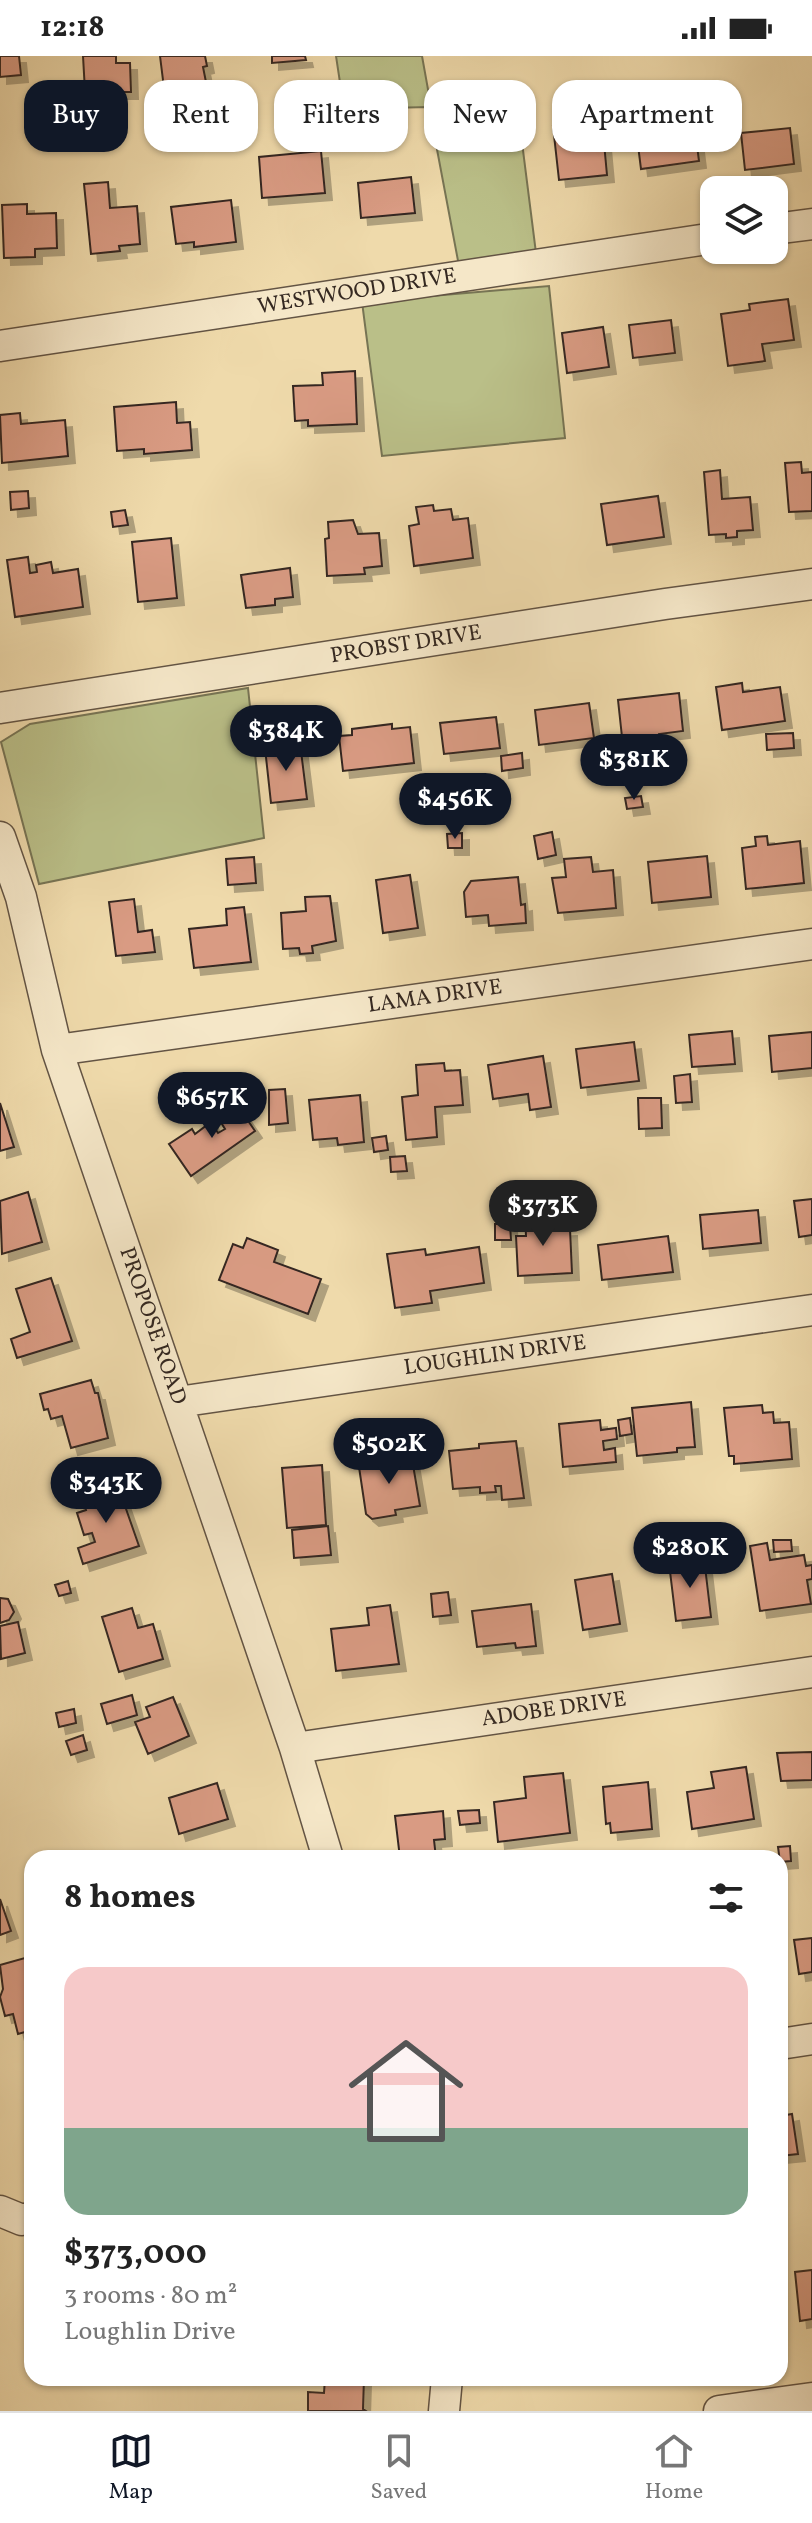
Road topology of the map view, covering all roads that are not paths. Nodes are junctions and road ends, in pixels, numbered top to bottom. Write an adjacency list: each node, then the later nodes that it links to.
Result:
1 (812, 224): 2 (street)
2 (788, 227)
3 (700, 240): 4 (street, WESTWOOD DRIVE)
4 (0, 346)
5 (812, 584): 6 (street, PROBST DRIVE)
6 (0, 708)
7 (0, 837): 9 (street, PROPOSE ROAD)
8 (812, 944): 9 (street, LAMA DRIVE)
9 (57, 1050): 11 (street, PROPOSE ROAD)
10 (812, 1310): 11 (street, LOUGHLIN DRIVE)
11 (178, 1402): 13 (street, PROPOSE ROAD)
12 (812, 1672): 13 (street, ADOBE DRIVE)
13 (295, 1748): 14 (street, PROPOSE ROAD)
14 (326, 1850)
15 (812, 2039): 16 (street)
16 (788, 2043)
17 (0, 2211): 18 (street)
18 (24, 2219)
19 (446, 2386): 21 (street)
20 (812, 2398): 22 (street)
21 (444, 2411)
22 (719, 2411)

